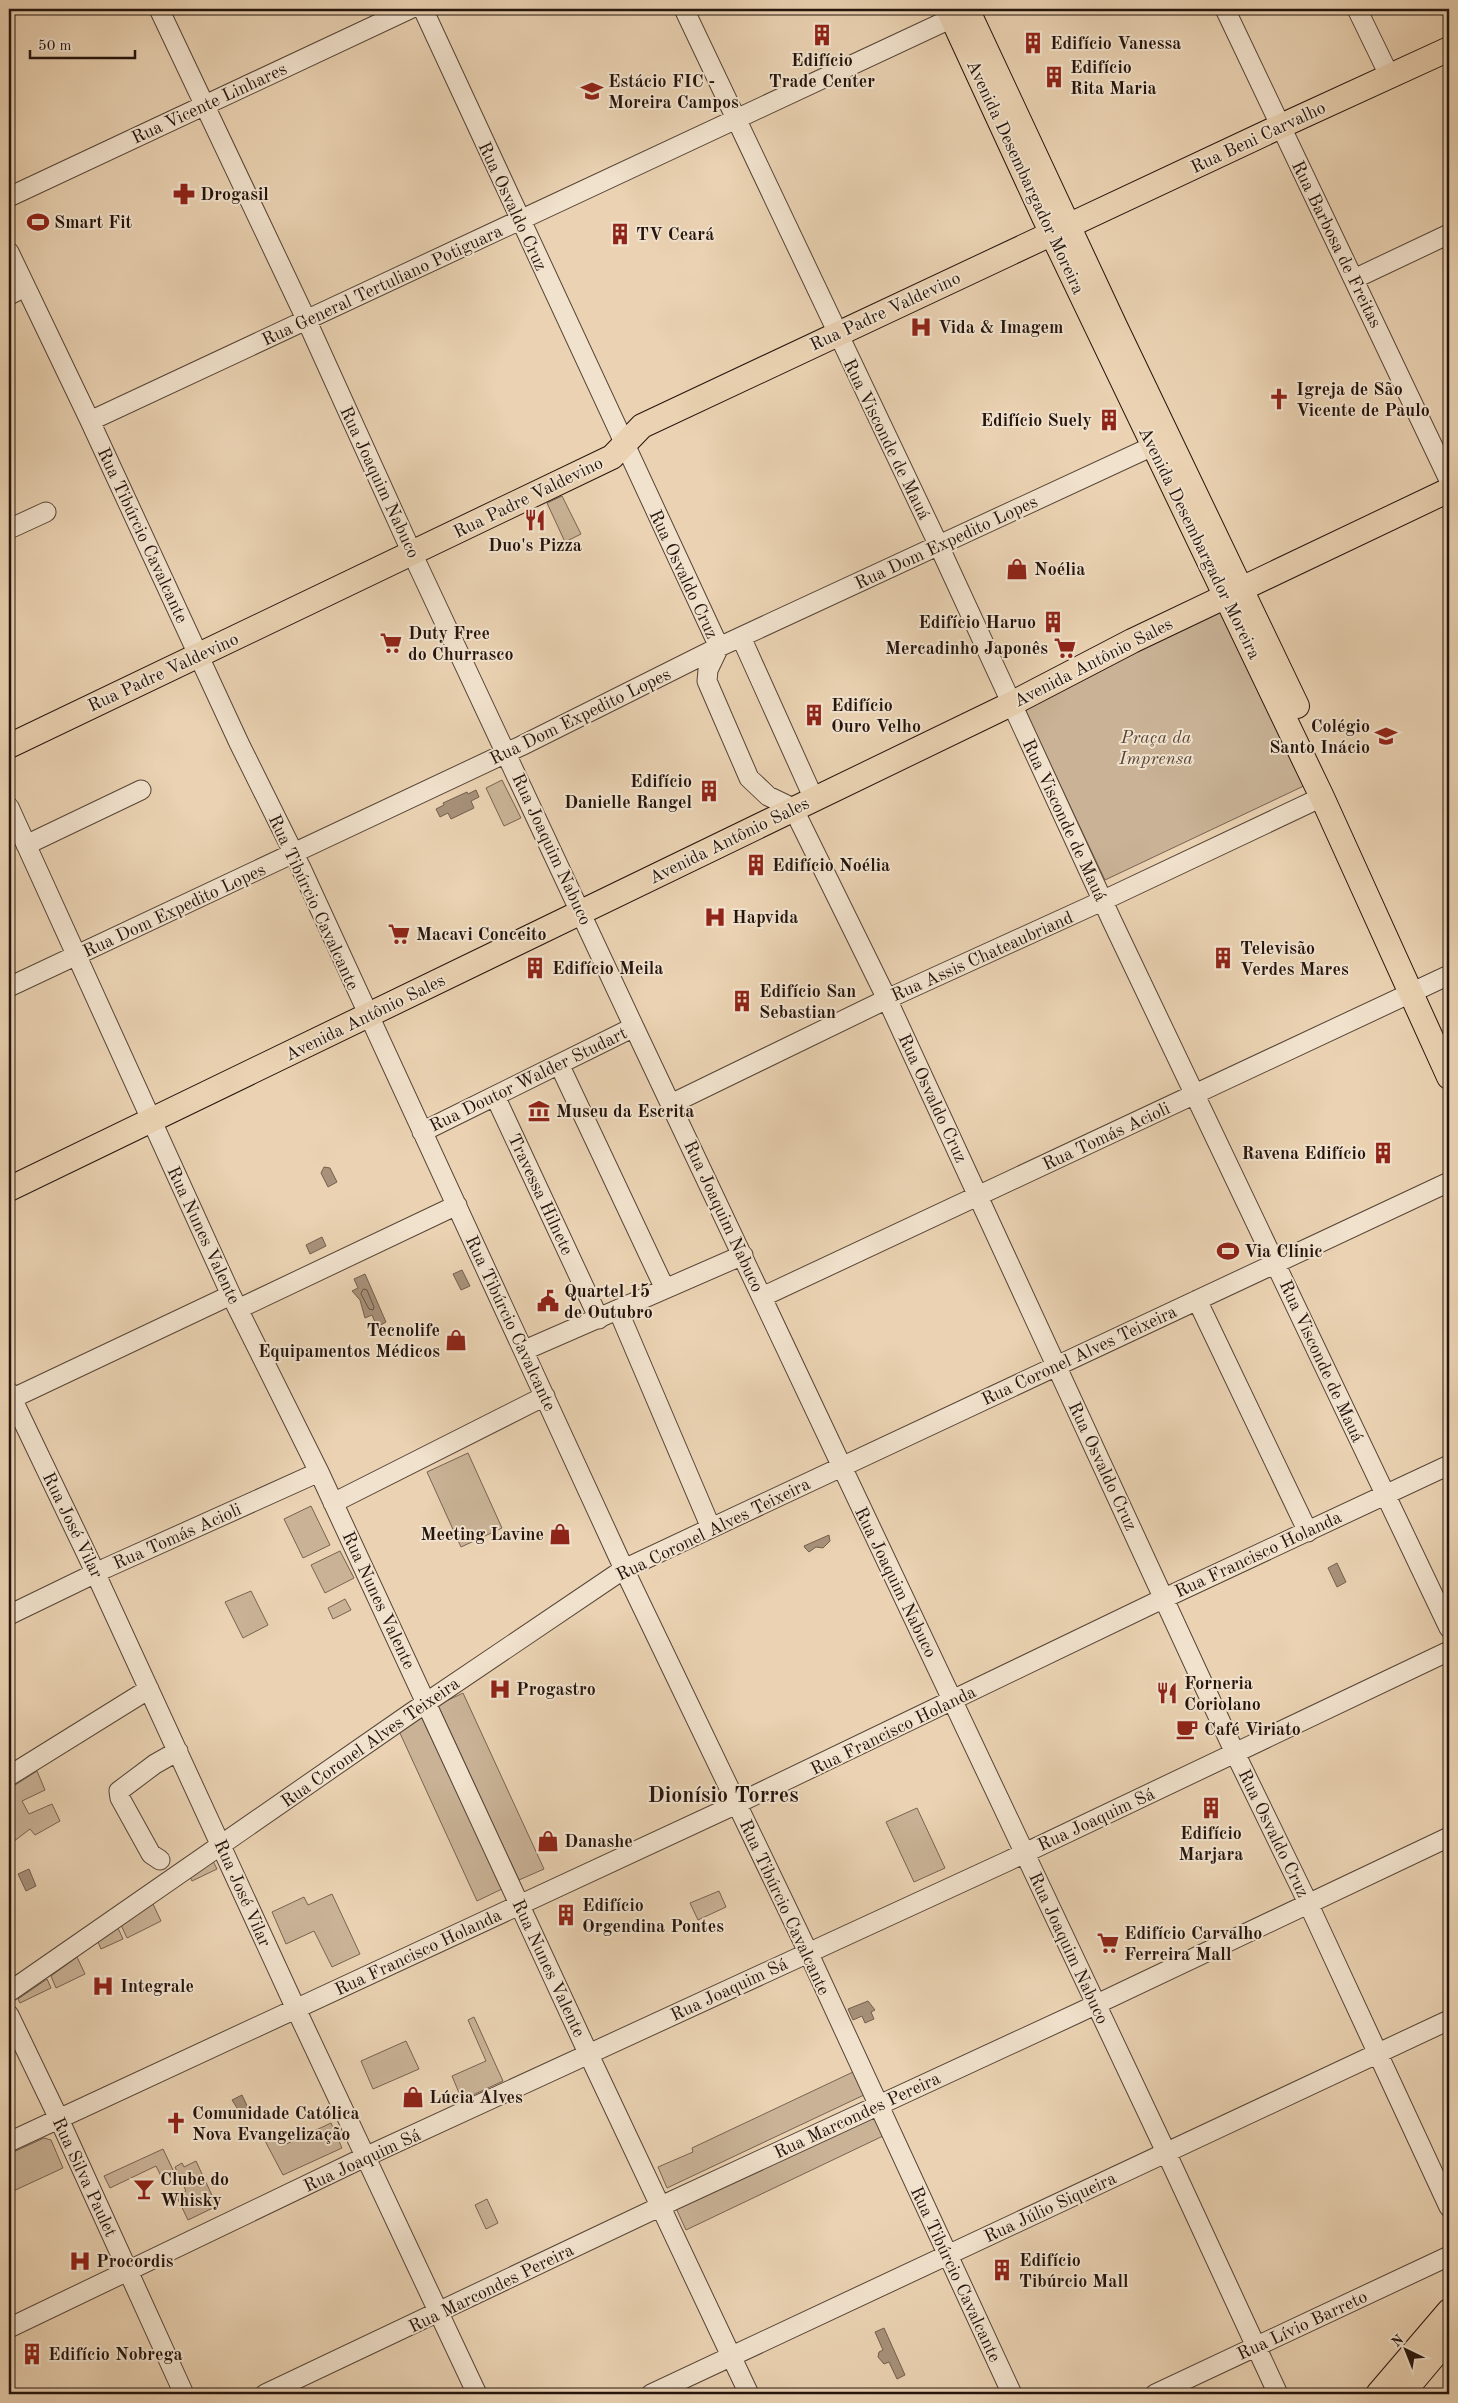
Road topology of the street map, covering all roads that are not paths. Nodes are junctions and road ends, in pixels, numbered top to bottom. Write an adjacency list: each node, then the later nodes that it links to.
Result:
1 (159, 9): 10 (street, Rua Joaquim Nabuco)
2 (410, 9): 10 (street, Rua Vicente Linhares)
3 (422, 9): 14 (street, Rua Osvaldo Cruz)
4 (684, 9): 11 (street, Rua Visconde de Mauá)
5 (1225, 9): 12 (street, Rua Barbosa de Freitas)
6 (1357, 9): 9 (street)
7 (961, 11): 11 (street, Rua General Tertuliano Potiguara); 15 (main road, Avenida Desembargador Moreira)
8 (1449, 50): 9 (main road, Rua Beni Carvalho)
9 (1390, 77): 12 (main road, Rua Beni Carvalho)
10 (204, 105): 13 (street, Rua Vicente Linhares); 20 (street, Rua Joaquim Nabuco)
11 (735, 118): 14 (street, Rua General Tertuliano Potiguara); 21 (street, Rua Visconde de Mauá)
12 (1281, 126): 15 (main road, Rua Beni Carvalho); 18 (street, Rua Barbosa de Freitas)
13 (9, 197)
14 (520, 222): 20 (street, Rua General Tertuliano Potiguara); 23 (street, Rua Osvaldo Cruz)
15 (1060, 229): 21 (main road, Rua Padre Valdevino); 24 (main road, Avenida Desembargador Moreira); 31 (main road, Avenida Desembargador Moreira)
16 (1449, 234): 18 (street)
17 (9, 252): 19 (street, Rua Tibúrcio Cavalcante)
18 (1354, 279): 25 (street, Rua Barbosa de Freitas)
19 (17, 291): 22 (street, Rua Tibúrcio Cavalcante)
20 (306, 319): 22 (street, Rua General Tertuliano Potiguara); 30 (street, Rua Joaquim Nabuco)
21 (837, 334): 23 (main road, Rua Padre Valdevino); 29 (street, Rua Visconde de Mauá)
22 (90, 421): 34 (street, Rua Tibúrcio Cavalcante)
23 (624, 444): 30 (main road, Rua Padre Valdevino); 33 (street, Rua Osvaldo Cruz)
24 (1153, 446): 29 (street, Rua Dom Expedito Lopes); 31 (main road, Avenida Desembargador Moreira)
25 (1449, 480)
26 (1449, 490): 31 (main road, Avenida Antônio Sales)
27 (46, 512): 28 (street)
28 (9, 529)
29 (939, 546): 32 (street, Rua Dom Expedito Lopes); 35 (street, Rua Visconde de Mauá)
30 (412, 553): 34 (main road, Rua Padre Valdevino); 37 (street, Rua Joaquim Nabuco)
31 (1234, 592): 35 (main road, Avenida Antônio Sales); 39 (main road, Avenida Desembargador Moreira); 49 (main road, Avenida Desembargador Moreira)
32 (741, 637): 33 (street, Rua Dom Expedito Lopes); 40 (street, Rua Osvaldo Cruz)
33 (719, 647): 37 (street, Rua Dom Expedito Lopes); 40 (street, Rua Osvaldo Cruz)
34 (198, 656): 36 (main road, Rua Padre Valdevino); 43 (street, Rua Tibúrcio Cavalcante)
35 (1011, 704): 40 (main road, Avenida Antônio Sales); 44 (street, Rua Visconde de Mauá)
36 (9, 746)
37 (506, 752): 43 (street, Rua Dom Expedito Lopes); 45 (street, Rua Joaquim Nabuco)
38 (141, 790): 42 (street)
39 (1322, 797): 44 (street, Rua Assis Chateaubriand); 49 (main road, Avenida Desembargador Moreira)
40 (804, 804): 45 (main road, Avenida Antônio Sales); 50 (street, Rua Osvaldo Cruz)
41 (9, 807): 42 (street, Rua Nunes Valente)
42 (26, 844): 46 (street, Rua Nunes Valente)
43 (294, 854): 46 (street, Rua Dom Expedito Lopes); 51 (street, Rua Tibúrcio Cavalcante)
44 (1102, 901): 50 (street, Rua Assis Chateaubriand); 56 (street, Rua Visconde de Mauá)
45 (581, 912): 51 (main road, Avenida Antônio Sales); 52 (street, Rua Joaquim Nabuco)
46 (78, 955): 48 (street, Rua Dom Expedito Lopes); 59 (street, Rua Nunes Valente)
47 (1449, 975): 49 (street, Rua Tomás Acioli)
48 (9, 987)
49 (1418, 990): 53 (main road, Avenida Desembargador Moreira); 55 (main road, Avenida Desembargador Moreira); 56 (street, Rua Tomás Acioli)
50 (887, 999): 58 (street, Rua Assis Chateaubriand); 63 (street, Rua Osvaldo Cruz)
51 (367, 1017): 59 (main road, Avenida Antônio Sales); 60 (street, Rua Tibúrcio Cavalcante)
52 (634, 1027): 54 (street, Rua Doutor Walder Studart); 58 (street, Rua Joaquim Nabuco)
53 (1449, 1039)
54 (558, 1064): 57 (street, Rua Doutor Walder Studart); 67 (street)
55 (1449, 1078)
56 (1195, 1094): 63 (street, Rua Tomás Acioli); 66 (street, Rua Visconde de Mauá)
57 (495, 1096): 60 (street, Rua Doutor Walder Studart); 72 (street, Travessa Hilnete)
58 (671, 1104): 65 (street, Rua Joaquim Nabuco)
59 (151, 1121): 62 (main road, Avenida Antônio Sales); 70 (street, Rua Nunes Valente)
60 (422, 1132): 64 (street, Rua Tibúrcio Cavalcante)
61 (1449, 1182): 66 (street, Rua Coronel Alves Teixeira)
62 (9, 1189)
63 (978, 1195): 68 (street, Rua Tomás Acioli); 74 (street, Rua Osvaldo Cruz)
64 (457, 1205): 70 (street); 73 (street, Rua Tibúrcio Cavalcante)
65 (743, 1255): 67 (street); 68 (street, Rua Joaquim Nabuco)
66 (1276, 1263): 69 (street, Rua Coronel Alves Teixeira); 80 (street, Rua Visconde de Mauá)
67 (665, 1289): 71 (street)
68 (762, 1297): 78 (street, Rua Joaquim Nabuco)
69 (1197, 1300): 74 (street, Rua Coronel Alves Teixeira); 83 (street)
70 (235, 1302): 76 (street); 79 (street, Rua Nunes Valente)
71 (618, 1310): 72 (street); 82 (street)
72 (599, 1318): 73 (street)
73 (525, 1350): 75 (street, Rua Tibúrcio Cavalcante)
74 (1056, 1366): 78 (street, Rua Coronel Alves Teixeira); 86 (street, Rua Osvaldo Cruz)
75 (545, 1396): 81 (street); 84 (street, Rua Tibúrcio Cavalcante)
76 (10, 1397): 85 (street, Rua José Vilar)
77 (1449, 1465): 80 (street, Rua Francisco Holanda)
78 (841, 1467): 82 (street, Rua Coronel Alves Teixeira); 91 (street, Rua Joaquim Nabuco)
79 (319, 1472): 81 (street, Rua Nunes Valente); 85 (street, Rua Tomás Acioli)
80 (1385, 1494): 83 (street, Rua Francisco Holanda); 88 (street, Rua Visconde de Mauá)
81 (334, 1503): 92 (street, Rua Nunes Valente)
82 (711, 1528): 84 (street, Rua Coronel Alves Teixeira)
83 (1308, 1532): 86 (street, Rua Francisco Holanda)
84 (624, 1569): 92 (street, Rua Coronel Alves Teixeira); 96 (street, Rua Tibúrcio Cavalcante)
85 (96, 1573): 87 (street, Rua Tomás Acioli); 90 (street, Rua José Vilar)
86 (1164, 1598): 91 (street, Rua Francisco Holanda); 94 (street, Rua Osvaldo Cruz)
87 (9, 1615)
88 (1449, 1628)
89 (1449, 1651): 94 (street, Rua Joaquim Sá)
90 (149, 1689): 93 (street, Rua José Vilar); 95 (street)
91 (953, 1701): 96 (street, Rua Francisco Holanda); 99 (street, Rua Joaquim Nabuco)
92 (427, 1702): 98 (street, Rua Coronel Alves Teixeira); 102 (street, Rua Nunes Valente)
93 (178, 1751): 98 (street, Rua José Vilar); 100 (street)
94 (1236, 1753): 99 (street, Rua Joaquim Sá); 101 (street, Rua Osvaldo Cruz)
95 (9, 1776)
96 (737, 1804): 102 (street, Rua Francisco Holanda); 103 (street, Rua Tibúrcio Cavalcante)
97 (1449, 1837): 101 (street, Rua Marcondes Pereira)
98 (222, 1845): 104 (street, Rua Coronel Alves Teixeira); 106 (street, Rua José Vilar)
99 (1024, 1853): 103 (street, Rua Joaquim Sá); 105 (street, Rua Joaquim Nabuco)
100 (160, 1860)
101 (1308, 1903): 105 (street, Rua Marcondes Pereira); 109 (street, Rua Osvaldo Cruz)
102 (520, 1904): 106 (street, Rua Francisco Holanda); 110 (street, Rua Nunes Valente)
103 (808, 1952): 110 (street, Rua Joaquim Sá); 111 (street, Rua Tibúrcio Cavalcante)
104 (9, 1992)
105 (1096, 2004): 111 (street, Rua Marcondes Pereira); 114 (street, Rua Joaquim Nabuco)
106 (296, 2009): 112 (street, Rua Francisco Holanda); 115 (street, Rua José Vilar)
107 (9, 2015): 112 (street, Rua Silva Paulet)
108 (1449, 2020): 109 (street, Rua Júlio Siqueira)
109 (1377, 2054): 114 (street, Rua Júlio Siqueira); 117 (street, Rua Osvaldo Cruz)
110 (590, 2055): 115 (street, Rua Joaquim Sá); 116 (street, Rua Nunes Valente)
111 (878, 2105): 116 (street, Rua Marcondes Pereira); 118 (street, Rua Tibúrcio Cavalcante)
112 (59, 2119): 113 (street, Rua Francisco Holanda); 120 (street, Rua Silva Paulet)
113 (9, 2142)
114 (1166, 2152): 118 (street, Rua Júlio Siqueira); 125 (street, Rua Joaquim Nabuco)
115 (365, 2157): 120 (street, Rua Joaquim Sá); 122 (street, Rua José Vilar)
116 (662, 2205): 122 (street, Rua Marcondes Pereira); 126 (street, Rua Nunes Valente)
117 (1449, 2207)
118 (948, 2255): 126 (street, Rua Júlio Siqueira); 132 (street, Rua Tibúrcio Cavalcante)
119 (1449, 2256): 125 (street, Rua Lívio Barreto)
120 (128, 2272): 123 (street, Rua Joaquim Sá); 127 (street, Rua Silva Paulet)
121 (1449, 2310): 135 (main road)
122 (438, 2313): 128 (street, Rua Marcondes Pereira); 129 (street, Rua José Vilar)
123 (9, 2328)
124 (1449, 2338): 136 (main road)
125 (1255, 2347): 133 (street, Rua Lívio Barreto); 134 (street, Rua Joaquim Nabuco)
126 (732, 2356): 130 (street, Rua Júlio Siqueira); 131 (street, Rua Nunes Valente)
127 (184, 2394)
128 (265, 2394)
129 (477, 2394)
130 (651, 2394)
131 (749, 2394)
132 (1012, 2394)
133 (1154, 2394)
134 (1278, 2394)
135 (1378, 2394)
136 (1402, 2394)

